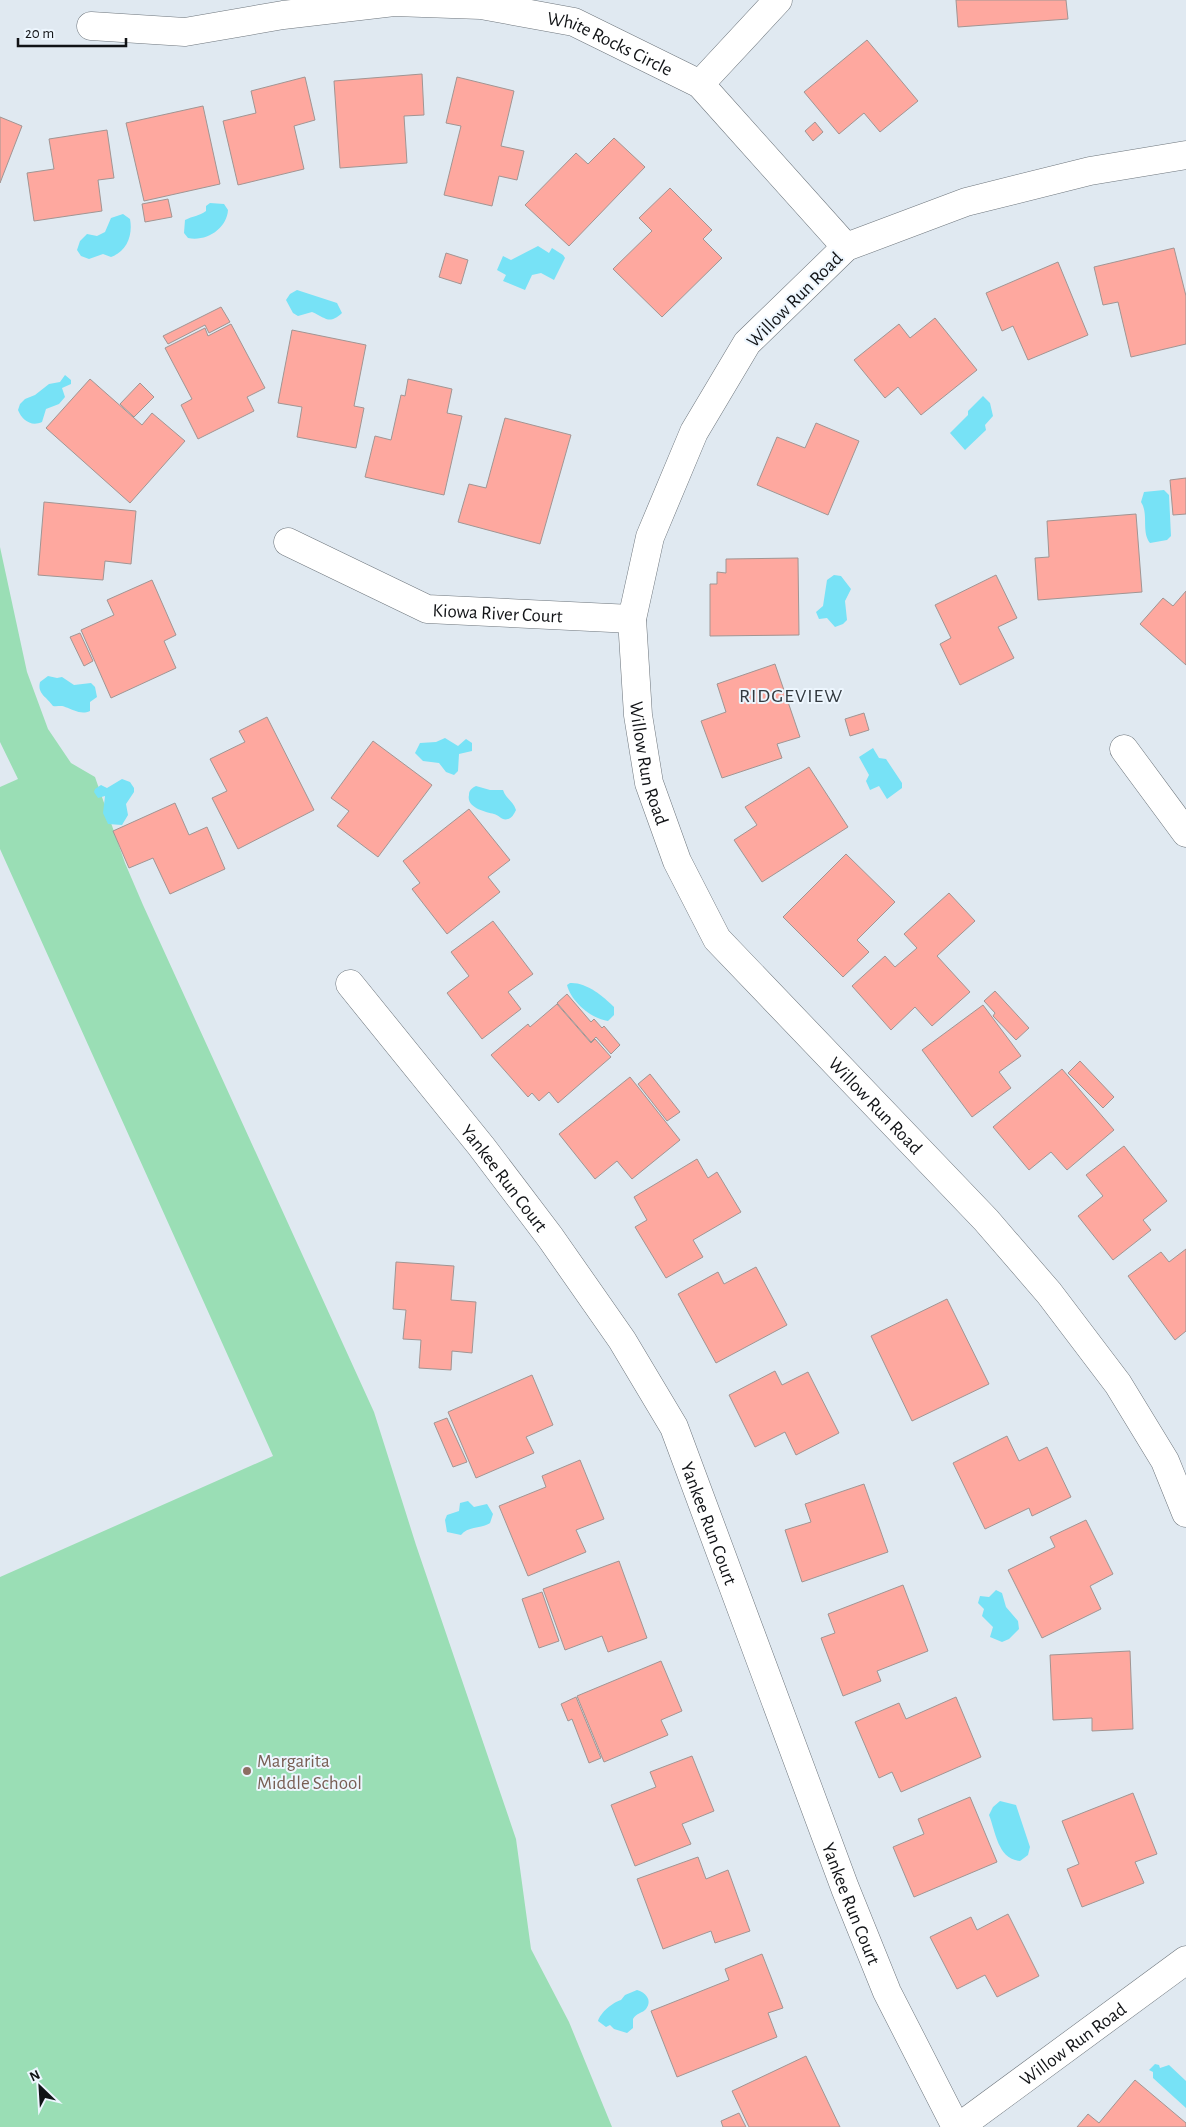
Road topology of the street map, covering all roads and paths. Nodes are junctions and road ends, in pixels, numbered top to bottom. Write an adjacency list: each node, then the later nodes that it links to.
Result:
1 (778, 0): 3 (street)
2 (91, 26): 3 (street, White Rocks Circle)
3 (700, 84): 5 (street, White Rocks Circle)
4 (1186, 155): 5 (street, Willow Run Road)
5 (846, 247): 7 (street, Willow Run Road)
6 (288, 542): 7 (street, Kiowa River Court)
7 (632, 619): 11 (street, Willow Run Road)
8 (1124, 749): 9 (street)
9 (1186, 833)
10 (350, 984): 13 (street, Yankee Run Court)
11 (1186, 1513)
12 (1186, 1960): 13 (street, Willow Run Road)
13 (957, 2127)

